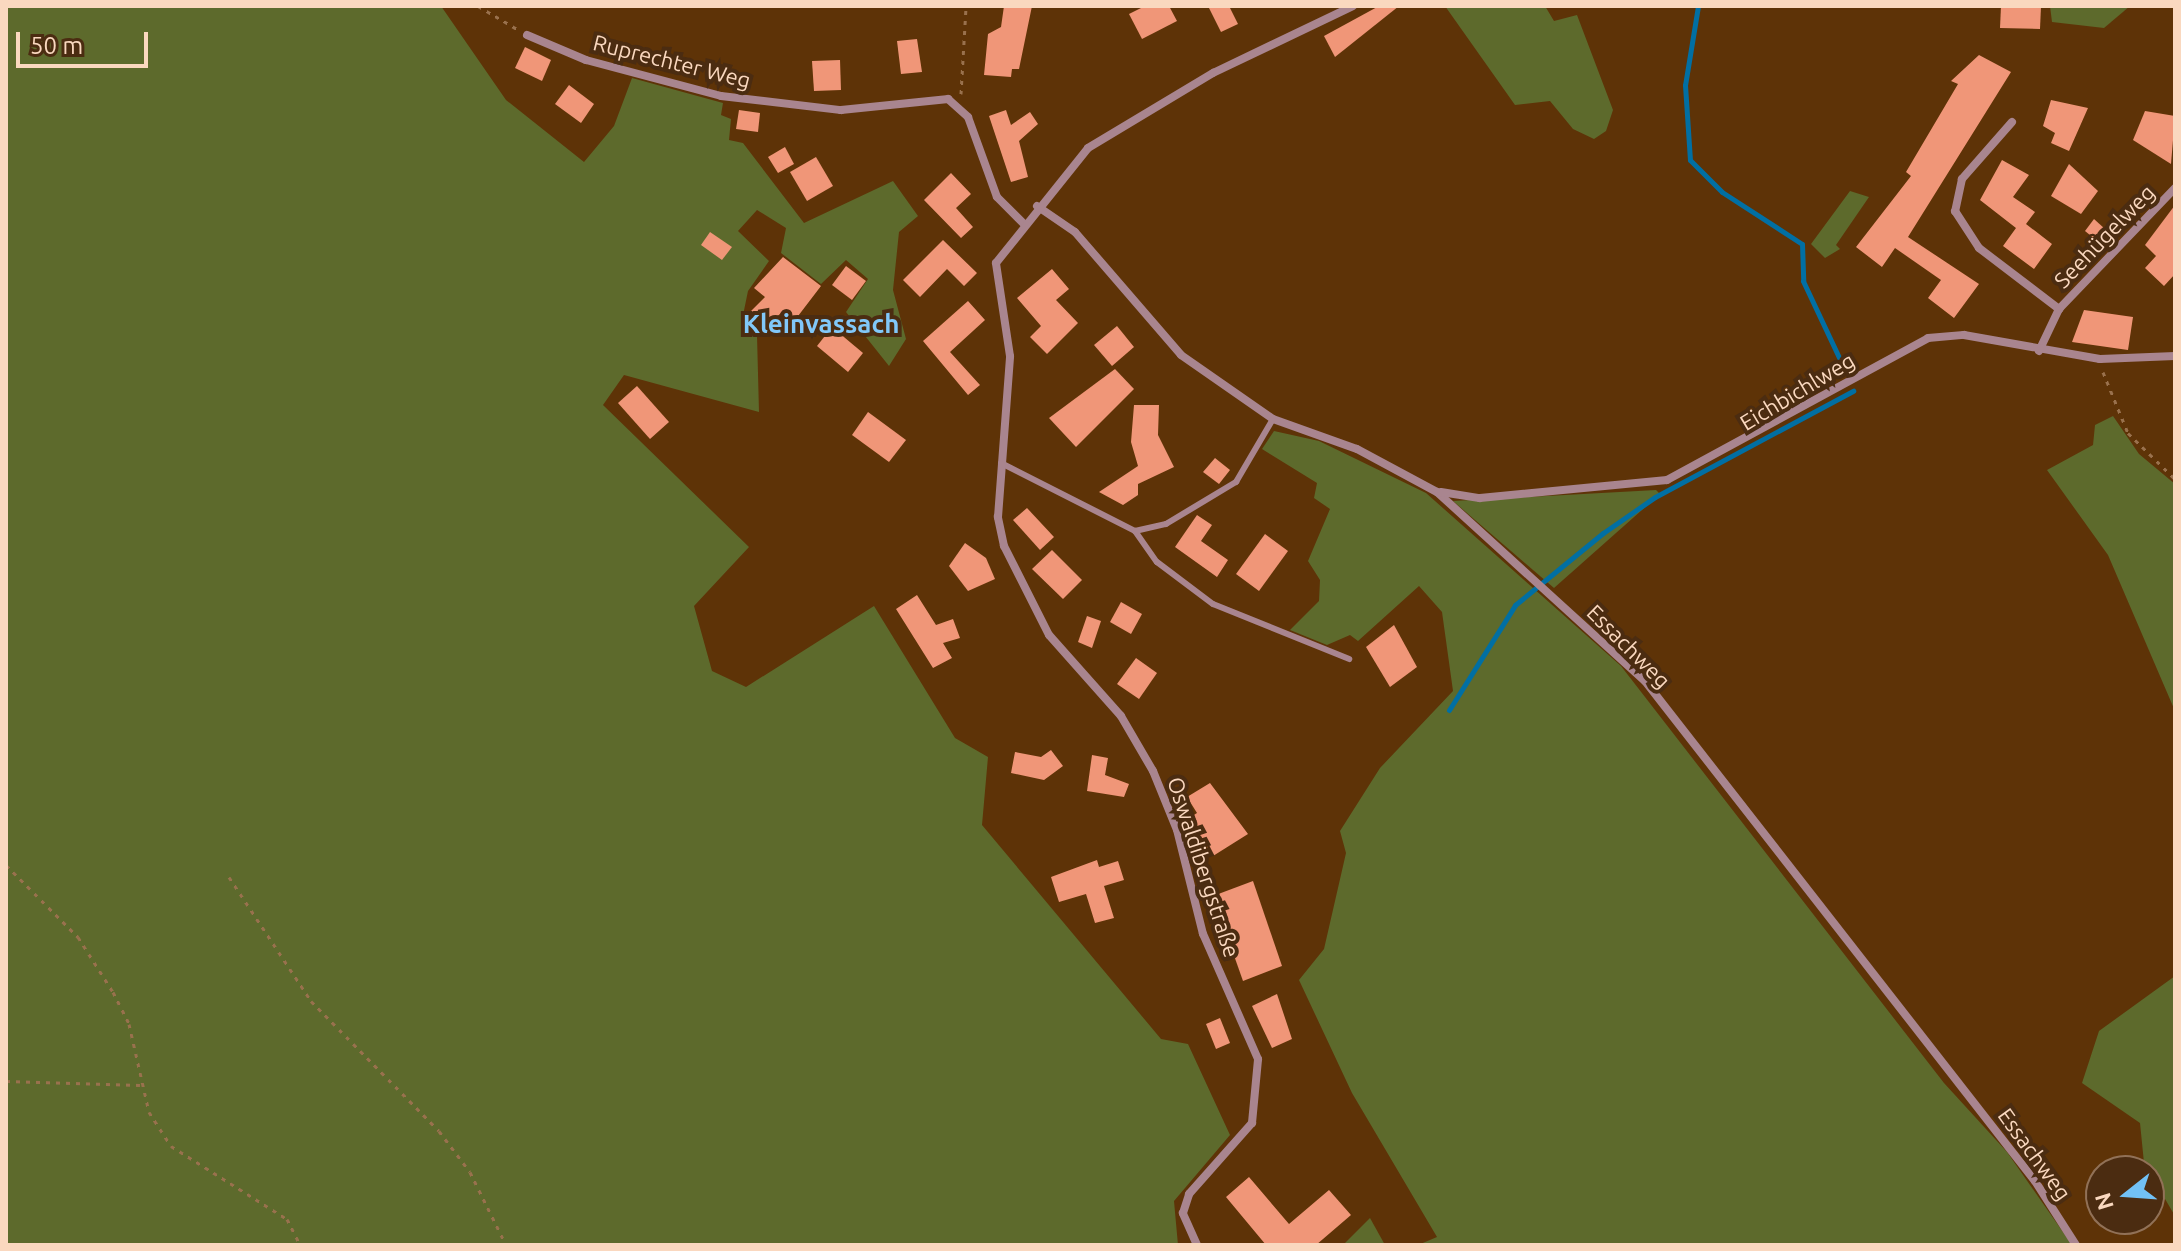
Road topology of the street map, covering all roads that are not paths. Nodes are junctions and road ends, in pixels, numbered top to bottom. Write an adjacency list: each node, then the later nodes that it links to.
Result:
1 (1353, 6): 5 (street, Oswaldibergstraße)
2 (527, 35): 6 (street, Ruprechter Weg)
3 (2012, 122): 7 (street, Seehügelweg)
4 (2175, 188): 7 (street, Seehügelweg)
5 (1037, 206): 6 (street, Oswaldibergstraße); 10 (street, Essachweg)
6 (1023, 223): 11 (street, Oswaldibergstraße)
7 (2059, 309): 8 (street, Seehügelweg)
8 (2039, 351): 9 (street, Eichbichlweg); 12 (street, Eichbichlweg)
9 (2175, 356)
10 (1273, 419): 12 (street, Essachweg); 13 (lane)
11 (1001, 463): 13 (lane); 15 (street, Oswaldibergstraße)
12 (1437, 492): 16 (street, Essachweg)
13 (1135, 531): 14 (lane)
14 (1349, 659)
15 (1197, 1245)
16 (2076, 1245)

